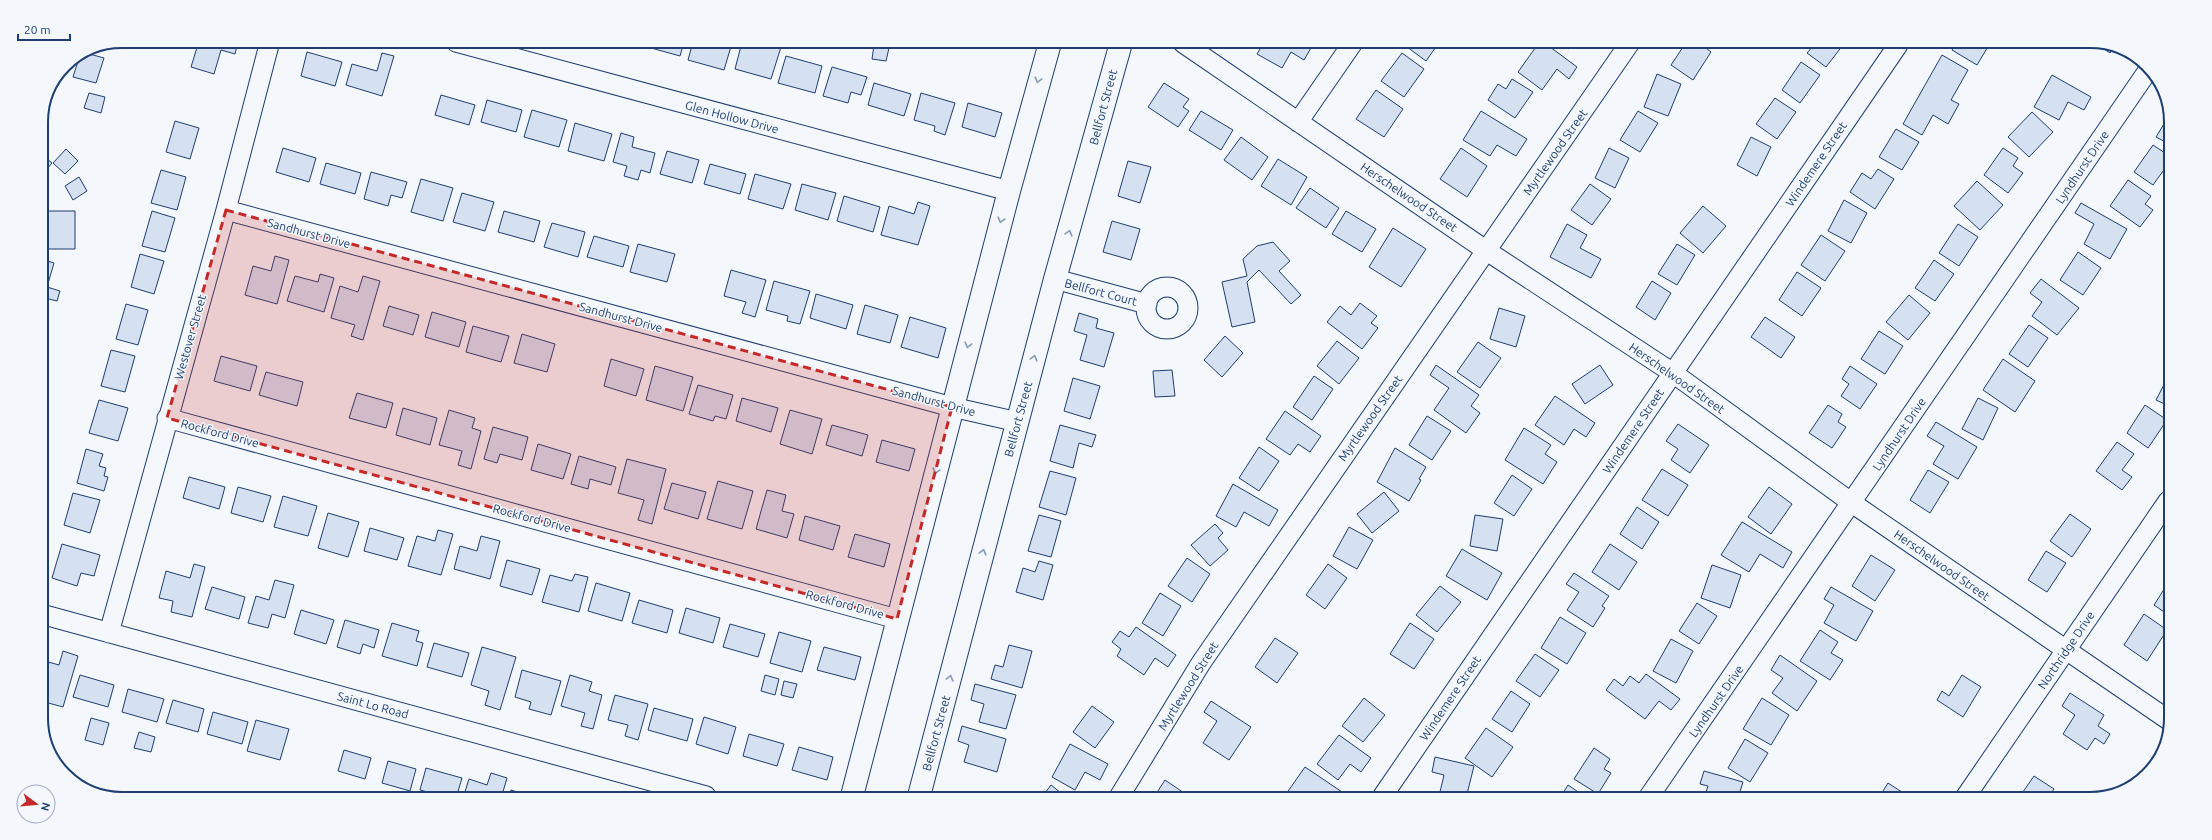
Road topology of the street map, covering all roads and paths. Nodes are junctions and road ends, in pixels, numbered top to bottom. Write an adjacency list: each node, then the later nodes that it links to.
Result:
1 (268, 48): 12 (street, Westover Street)
2 (478, 48): 11 (street, Glen Hollow Drive)
3 (1049, 48): 11 (main road, one-way to 11)
4 (1120, 48): 14 (main road, Bellfort Street, one-way to 4)
5 (1190, 48): 10 (street, Herschelwood Street)
6 (1349, 48): 10 (street)
7 (1626, 48): 13 (street, Myrtlewood Street)
8 (1896, 48): 16 (street, Windemere Street)
9 (2146, 74): 20 (street, Lyndhurst Drive)
10 (1298, 122): 13 (street, Herschelwood Street)
11 (1009, 191): 17 (main road, one-way to 17)
12 (226, 210): 17 (street, Sandhurst Drive); 18 (street, Westover Street)
13 (1487, 251): 16 (street, Herschelwood Street); 30 (street, Myrtlewood Street)
14 (1055, 279): 15 (street, Bellfort Court); 19 (main road, Bellfort Street, one-way to 14)
15 (1147, 304)
16 (1672, 373): 20 (street, Herschelwood Street); 31 (street, Windemere Street)
17 (952, 407): 19 (street, Sandhurst Drive); 23 (main road, one-way to 23)
18 (167, 418): 23 (street, Rockford Drive); 24 (street, Westover Street)
19 (1018, 422): 29 (main road, Bellfort Street, one-way to 19)
20 (1852, 503): 25 (street, Herschelwood Street); 32 (street, Lyndhurst Drive)
21 (2164, 507): 25 (street, Northridge Drive)
22 (48, 616): 24 (street, Saint Lo Road)
23 (897, 619): 28 (main road)
24 (109, 633): 27 (street, Saint Lo Road)
25 (2066, 650): 26 (street, Herschelwood Street); 33 (street, Northridge Drive)
26 (2164, 717)
27 (691, 792)
28 (853, 792)
29 (920, 792)
30 (1122, 792)
31 (1385, 792)
32 (1652, 792)
33 (1969, 792)

